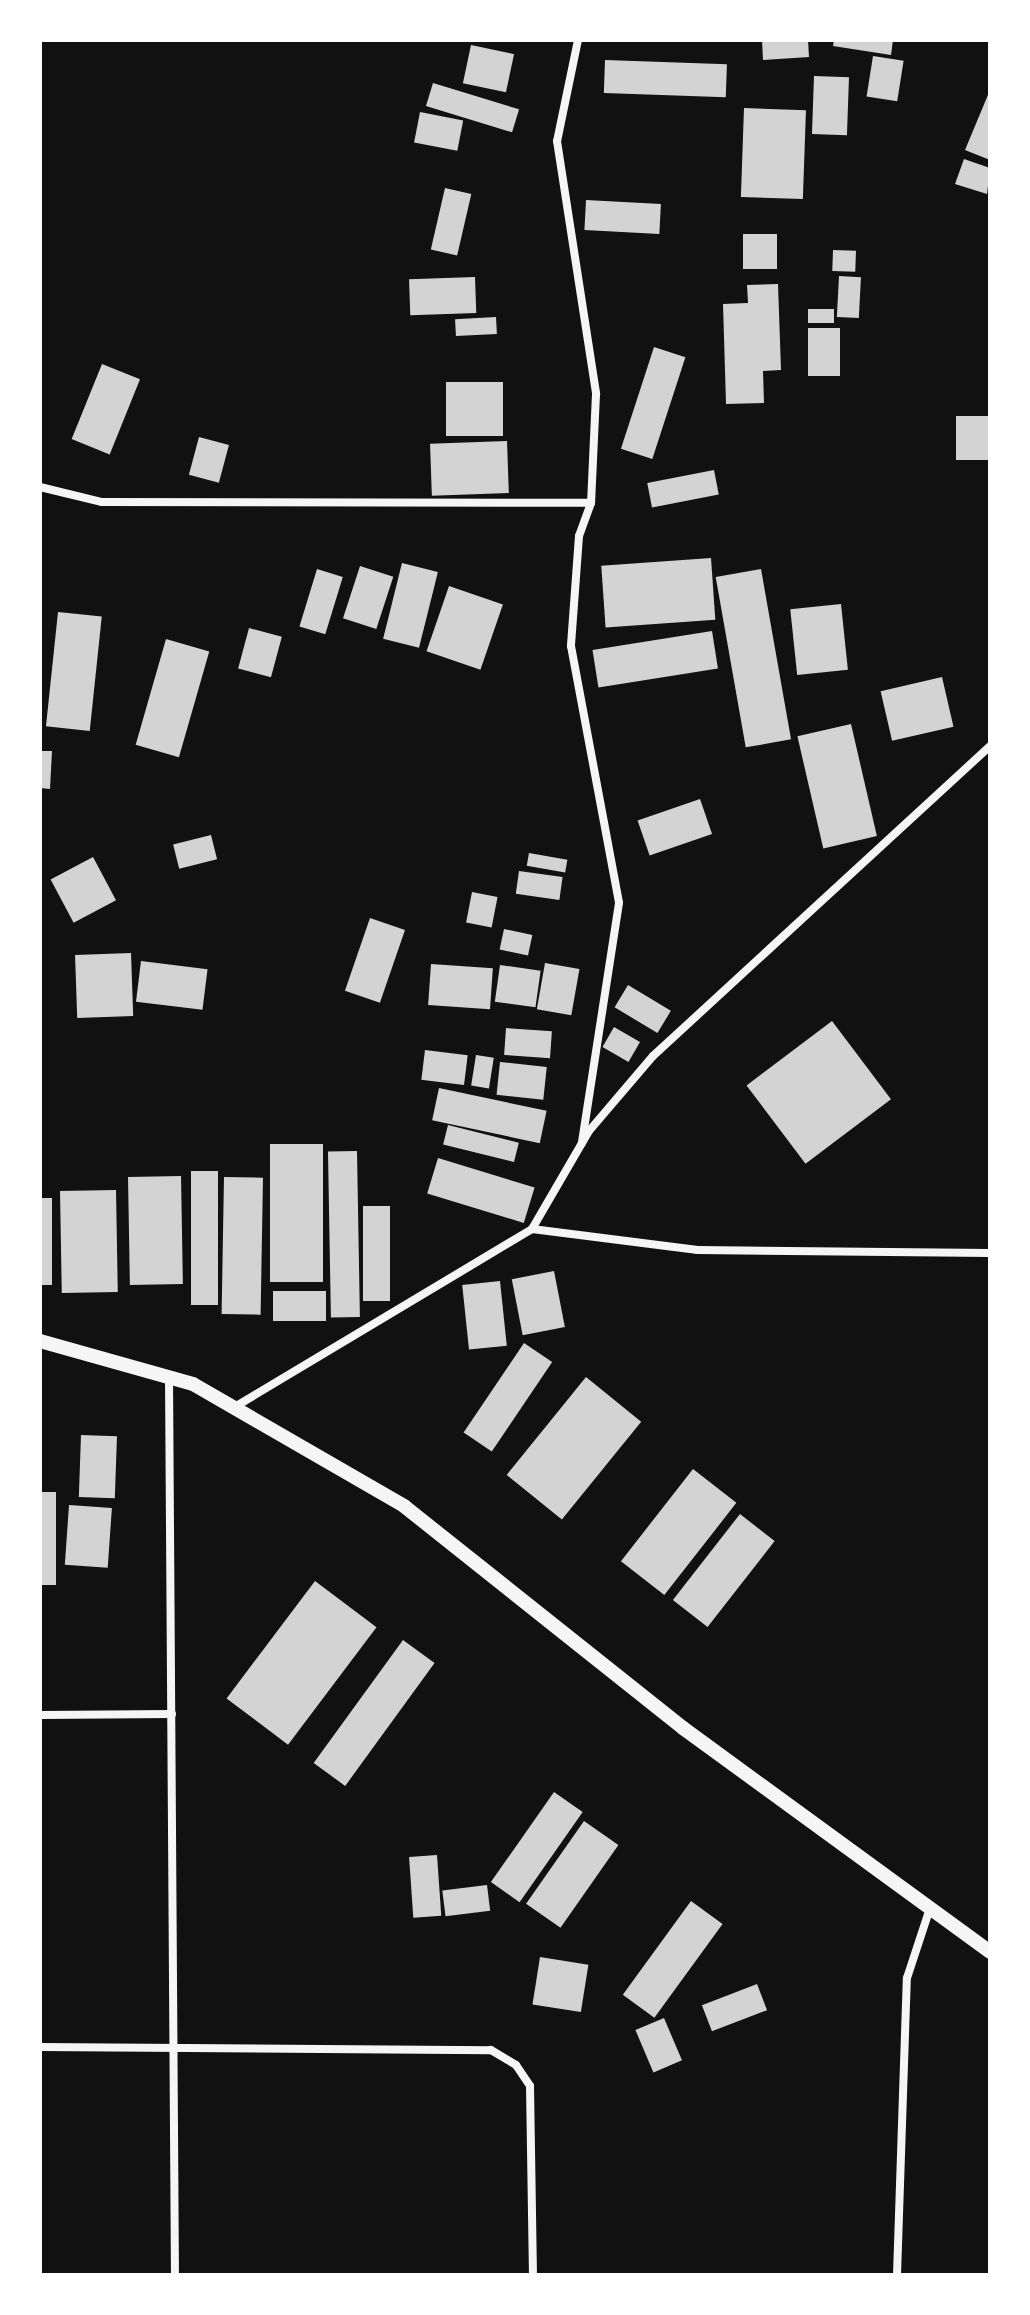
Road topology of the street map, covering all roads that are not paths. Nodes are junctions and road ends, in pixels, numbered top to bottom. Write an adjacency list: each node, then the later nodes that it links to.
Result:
1 (578, 40): 3 (street)
2 (40, 487): 3 (street)
3 (591, 503): 5 (street)
4 (990, 746): 5 (street)
5 (582, 1143): 6 (street)
6 (532, 1229): 7 (street); 10 (street)
7 (990, 1253)
8 (40, 1341): 9 (street)
9 (169, 1377): 10 (street); 11 (street)
10 (238, 1405): 13 (street)
11 (172, 1714): 12 (street); 15 (street)
12 (40, 1715)
13 (930, 1908): 14 (street); 19 (street)
14 (990, 1952)
15 (173, 2044): 16 (street); 17 (street); 18 (street)
16 (40, 2047)
17 (175, 2275)
18 (533, 2275)
19 (897, 2275)

